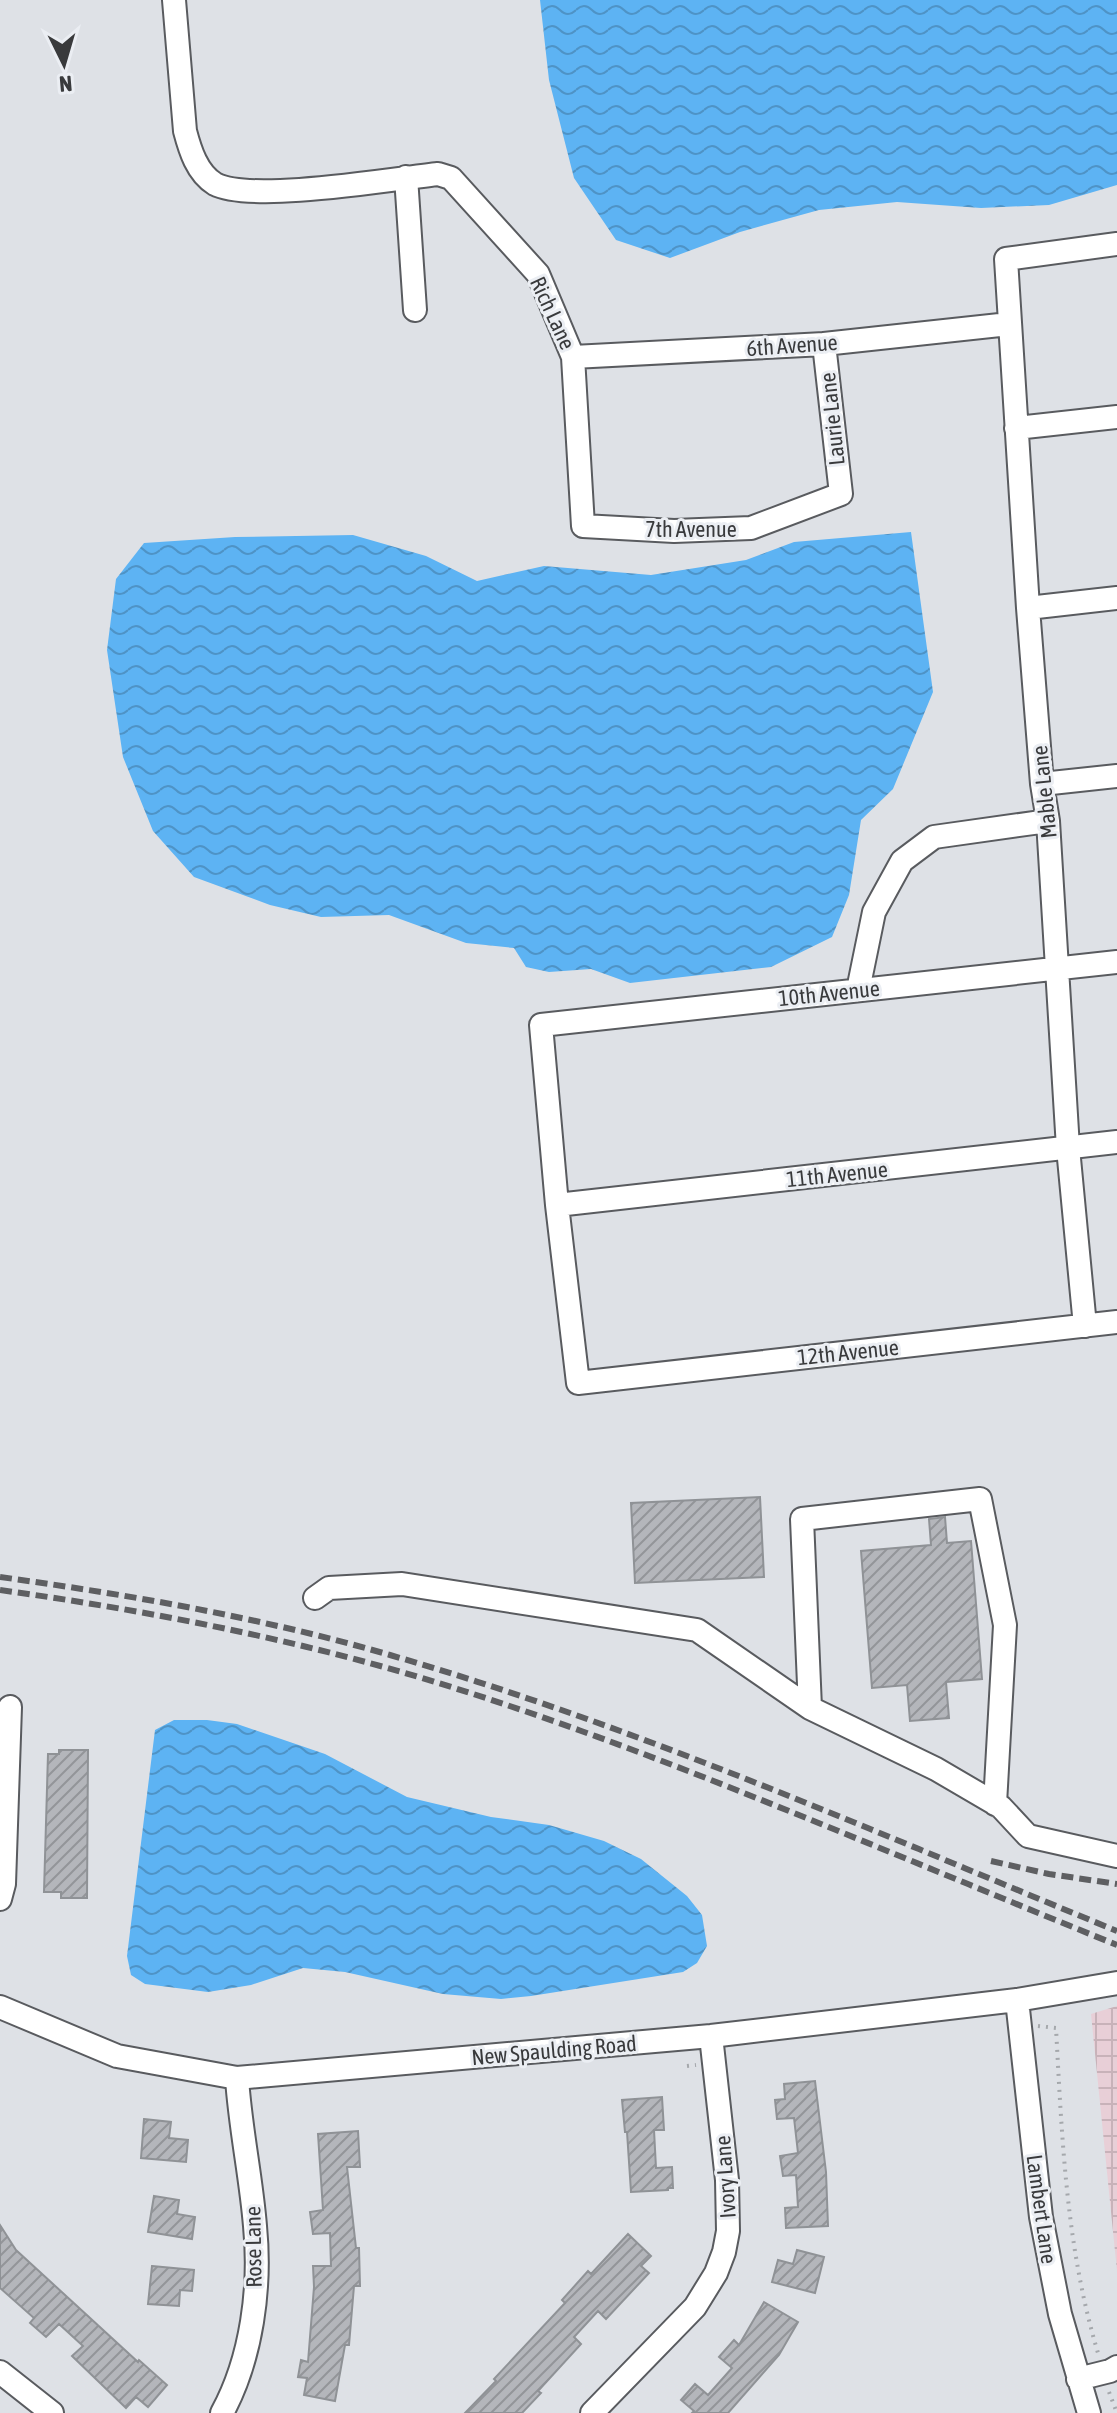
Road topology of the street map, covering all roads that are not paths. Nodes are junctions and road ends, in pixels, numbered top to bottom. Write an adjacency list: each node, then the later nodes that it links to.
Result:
1 (174, 0): 2 (street)
2 (406, 177): 4 (street); 7 (street, Rich Lane)
3 (1117, 244): 5 (street, Mable Lane)
4 (415, 310)
5 (1009, 324): 6 (street, 6th Avenue); 9 (street, Mable Lane)
6 (824, 344): 7 (street, 6th Avenue); 10 (street, Laurie Lane)
7 (573, 357): 11 (street, Rich Lane)
8 (1117, 417): 9 (street)
9 (1016, 428): 13 (street, Mable Lane)
10 (841, 494): 11 (street, 7th Avenue)
11 (583, 526)
12 (1117, 598): 13 (street)
13 (1028, 608): 15 (street, Mable Lane)
14 (1117, 776): 15 (street)
15 (1042, 784): 16 (street, Mable Lane)
16 (1048, 821): 18 (street, Mable Lane); 19 (street)
17 (1117, 962): 18 (street, 10th Avenue)
18 (1056, 969): 19 (street, 10th Avenue); 21 (street, Mable Lane)
19 (858, 990): 22 (street, 10th Avenue)
20 (1117, 1142): 21 (street, 11th Avenue)
21 (1068, 1148): 22 (street, 11th Avenue); 24 (street, Mable Lane)
22 (557, 1205): 24 (street, 12th Avenue)
23 (1117, 1322): 24 (street, 12th Avenue)
24 (1085, 1326)
25 (315, 1598): 27 (street)
26 (10, 1707): 30 (street)
27 (810, 1708): 28 (street); 28 (street)
28 (995, 1804): 29 (street)
29 (1117, 1856)
30 (0, 1899)
31 (1117, 1983): 32 (street, New Spaulding Road)
32 (1017, 2000): 34 (street, New Spaulding Road); 38 (street, Lambert Lane)
33 (0, 2007): 35 (street, New Spaulding Road)
34 (711, 2036): 35 (street, New Spaulding Road); 41 (street, Ivory Lane)
35 (237, 2078): 40 (street, Rose Lane)
36 (1110, 2370): 38 (street)
37 (0, 2372): 39 (street)
38 (1078, 2379): 42 (street, Lambert Lane)
39 (52, 2413)
40 (222, 2413)
41 (592, 2413)
42 (1089, 2413)

